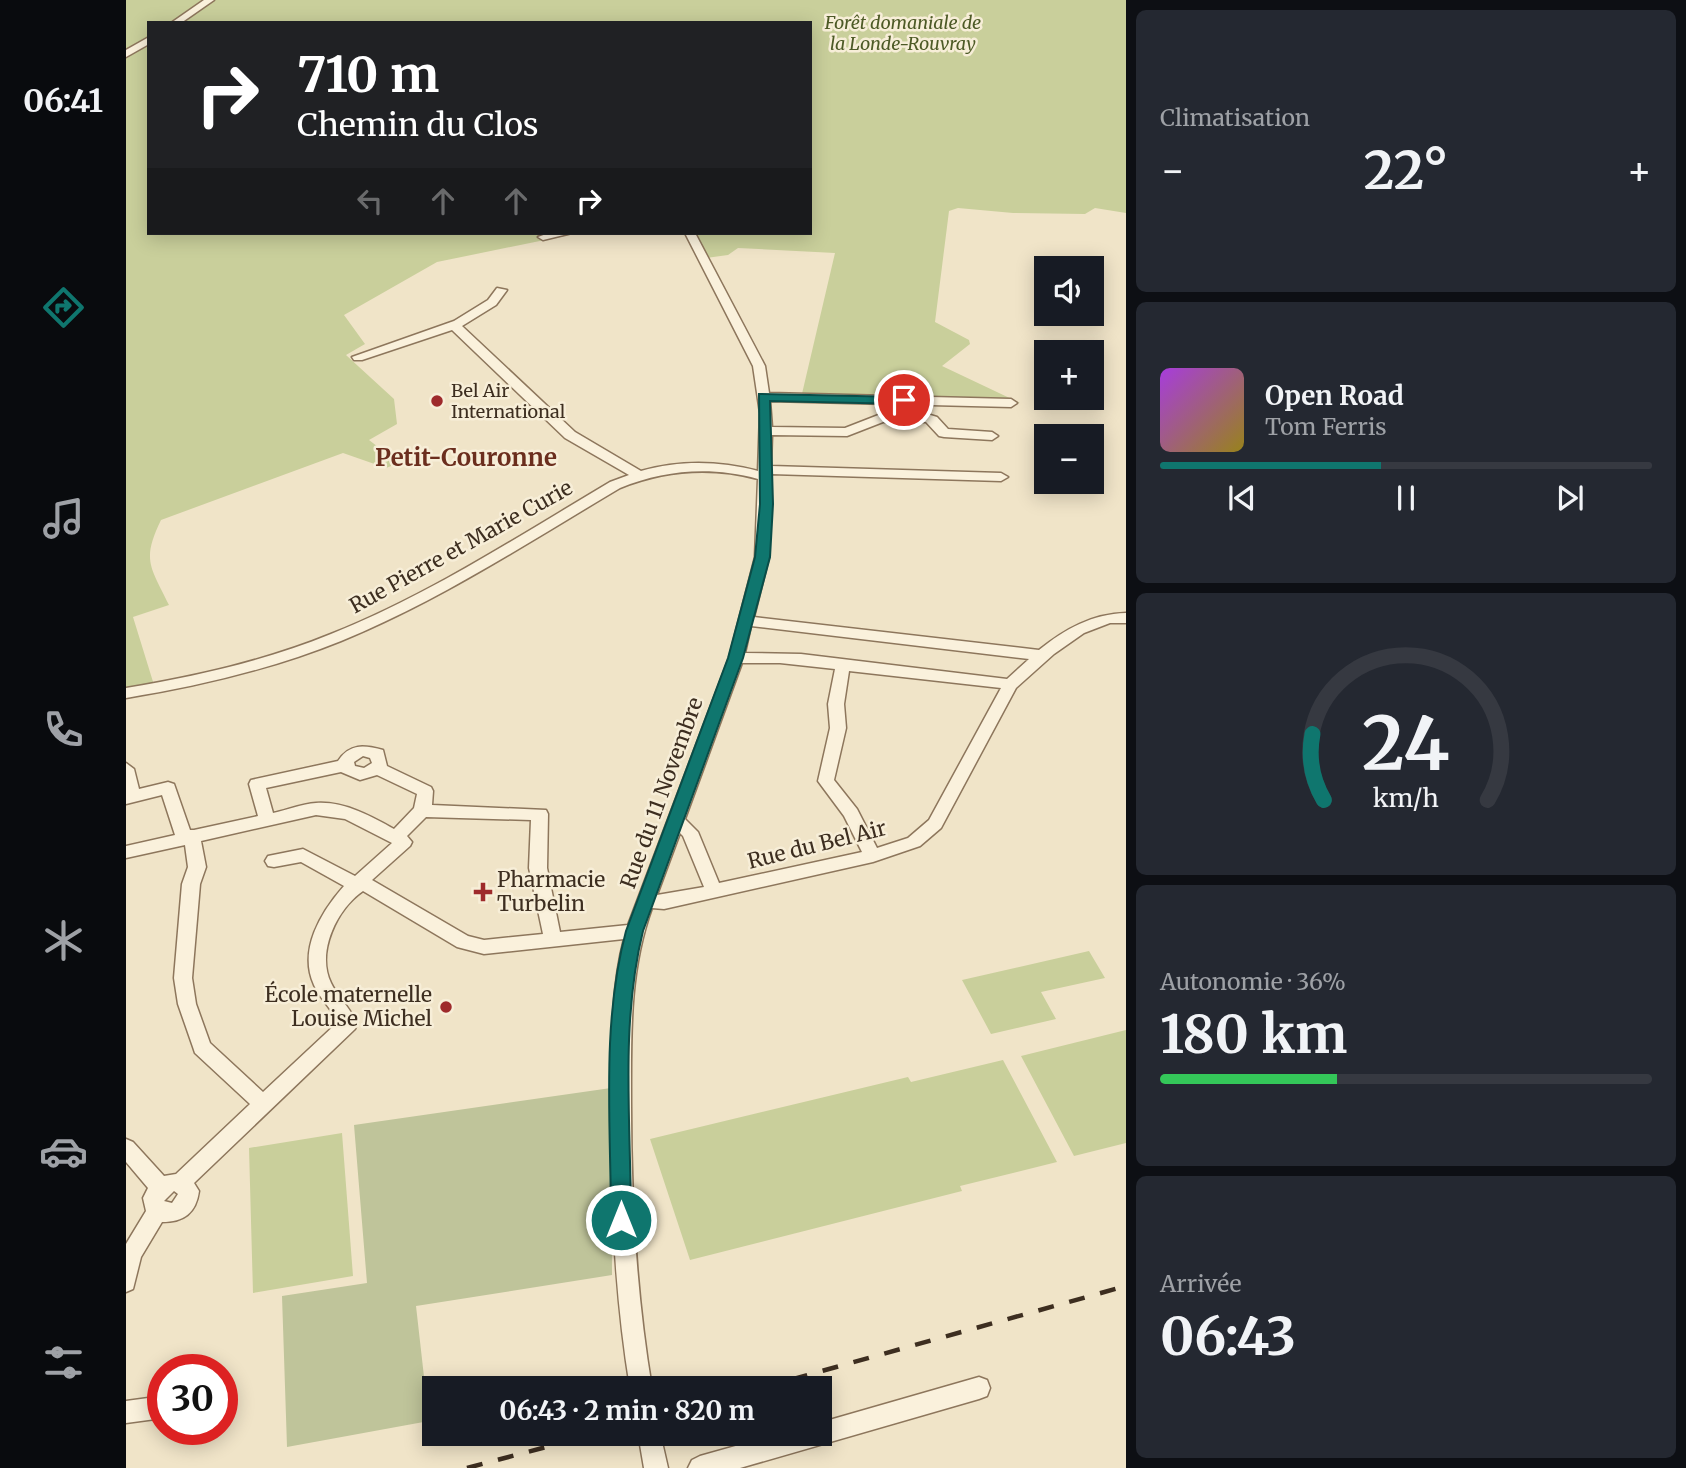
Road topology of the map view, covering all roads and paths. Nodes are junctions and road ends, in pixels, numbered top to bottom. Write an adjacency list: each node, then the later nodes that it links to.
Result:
1 (210, 0): 2 (street)
2 (178, 21)
3 (147, 41): 4 (street)
4 (126, 54)
5 (555, 235): 7 (street)
6 (691, 235): 11 (street, Rue du 11 Novembre)
7 (543, 237)
8 (501, 290): 9 (street)
9 (455, 326): 10 (street); 16 (street)
10 (358, 357)
11 (764, 397): 12 (street); 13 (street, Rue du 11 Novembre)
12 (1011, 403)
13 (766, 431): 14 (street); 15 (street, Rue du 11 Novembre)
14 (992, 436)
15 (765, 469): 16 (street, Rue Pierre et Marie Curie); 17 (street, Rue Pierre et Marie Curie); 19 (street, Rue du 11 Novembre)
16 (638, 475): 24 (street, Rue Pierre et Marie Curie)
17 (1001, 477)
18 (1126, 618): 20 (street)
19 (746, 621): 20 (street); 21 (street, Rue du 11 Novembre)
20 (1045, 656): 23 (street)
21 (736, 658): 22 (street); 29 (street, Rue du 11 Novembre)
22 (843, 664): 23 (street); 33 (street)
23 (1010, 685): 33 (street, Rue du Bel Air)
24 (126, 693)
25 (126, 769): 26 (street)
26 (129, 797): 30 (street)
27 (423, 811): 28 (street); 31 (street); 39 (street)
28 (267, 820): 30 (street); 31 (street)
29 (675, 821): 36 (street); 37 (street, Rue du 11 Novembre)
30 (188, 837): 32 (street); 40 (street)
31 (395, 837): 35 (street)
32 (126, 852)
33 (873, 856): 36 (street, Rue du Bel Air)
34 (274, 861): 35 (street)
35 (360, 884): 39 (street); 40 (street)
36 (714, 891): 37 (street, Rue du Bel Air)
37 (646, 901): 38 (street, Rue du 11 Novembre)
38 (635, 931): 39 (street); 45 (street, Rue du 11 Novembre)
39 (553, 939)
40 (264, 1105): 42 (street)
41 (126, 1148): 42 (street)
42 (170, 1185): 43 (street); 43 (street)
43 (158, 1210): 44 (street)
44 (126, 1282)
45 (638, 1376)
46 (979, 1388): 51 (street)
47 (147, 1409): 48 (street)
48 (126, 1412)
49 (652, 1446): 50 (street)
50 (656, 1468)
51 (700, 1468)

